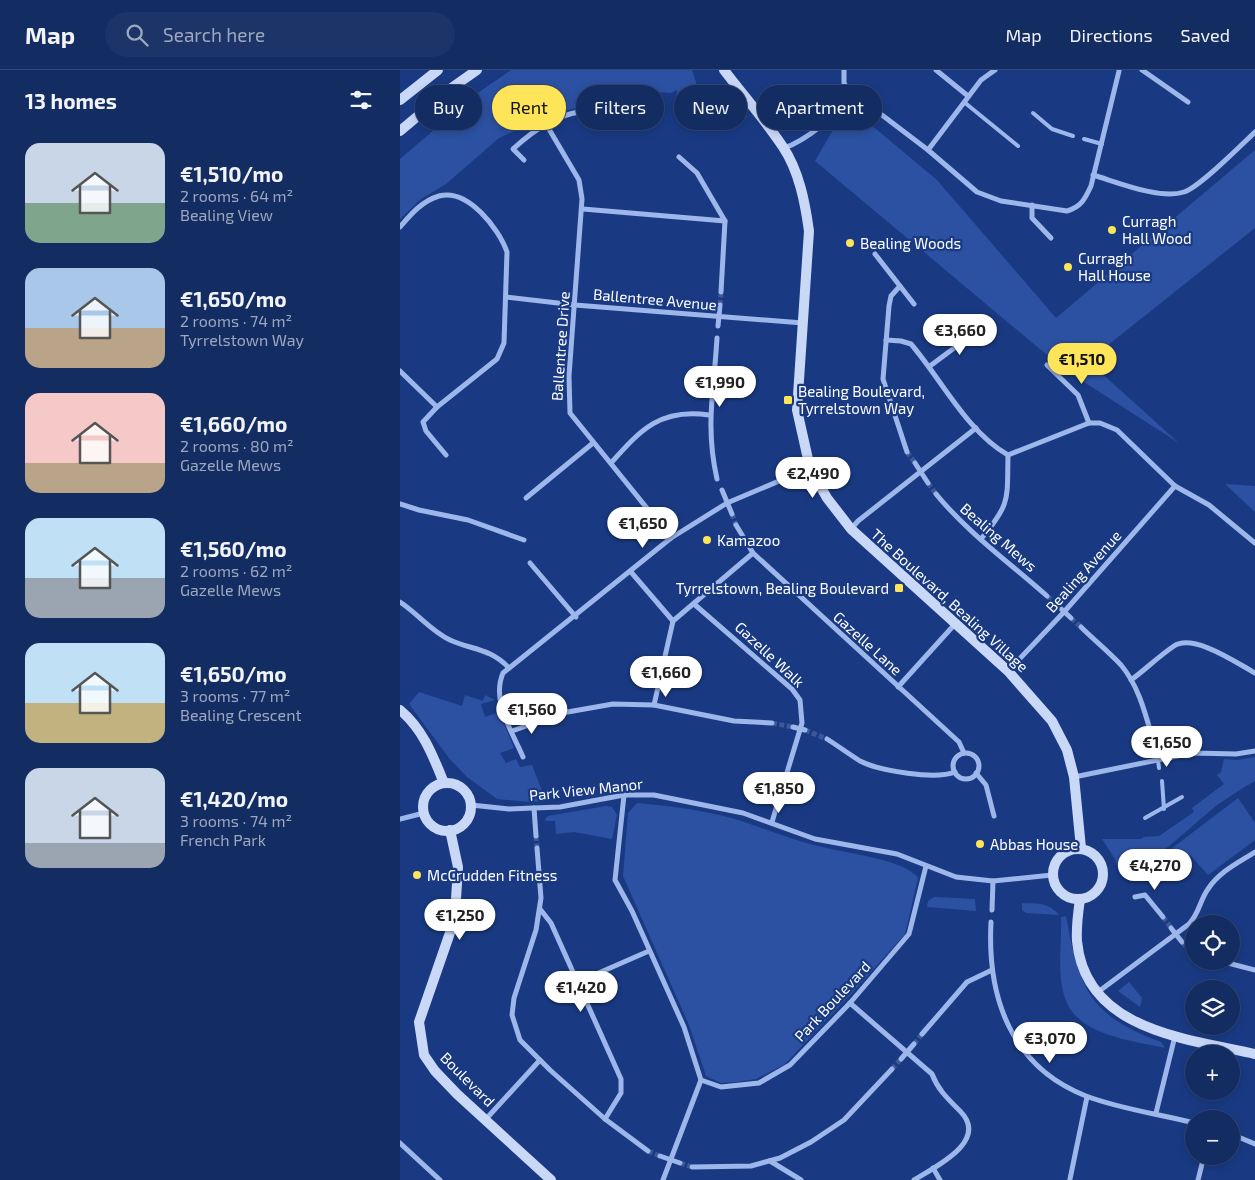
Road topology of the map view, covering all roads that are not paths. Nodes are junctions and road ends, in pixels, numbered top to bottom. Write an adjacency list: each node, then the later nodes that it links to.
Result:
1 (438, 70): 11 (street)
2 (477, 70): 16 (street)
3 (724, 70): 25 (street, The Boulevard, Bealing Village)
4 (844, 70): 9 (street)
5 (936, 70): 10 (street)
6 (995, 70): 10 (street)
7 (1119, 70): 23 (street)
8 (1142, 70): 13 (street)
9 (846, 85)
10 (968, 96): 12 (street)
11 (400, 100)
12 (964, 102): 24 (lane); 26 (street)
13 (1188, 102)
14 (1033, 113): 21 (lane)
15 (882, 115): 26 (street)
16 (400, 130)
17 (536, 130): 28 (street)
18 (550, 130): 31 (street, Ballentree Drive)
19 (813, 130): 25 (street)
20 (1255, 132): 29 (street)
21 (1073, 136)
22 (1084, 139): 23 (lane)
23 (1102, 144): 29 (street)
24 (1018, 146)
25 (784, 148): 43 (street, The Boulevard, Bealing Village)
26 (928, 150): 30 (street)
27 (680, 157): 32 (street)
28 (524, 160)
29 (1094, 175): 30 (street)
30 (1032, 205): 34 (street)
31 (583, 209): 32 (street); 40 (street, Ballentree Drive)
32 (725, 221): 37 (street)
33 (400, 227): 38 (street)
34 (1051, 238)
35 (876, 254): 36 (street)
36 (900, 286): 39 (street); 47 (street)
37 (721, 292)
38 (506, 297): 40 (street, Ballentree Avenue); 51 (street)
39 (914, 304)
40 (575, 305): 42 (street, Ballentree Avenue); 55 (street, Ballentree Drive)
41 (720, 305): 42 (street)
42 (719, 316): 43 (street, Ballentree Avenue); 44 (street)
43 (803, 323): 61 (street, The Boulevard, Bealing Village)
44 (718, 326)
45 (977, 330): 49 (street)
46 (717, 338): 52 (street)
47 (886, 340): 49 (street); 56 (street)
48 (1047, 365): 53 (street)
49 (930, 366): 54 (street)
50 (400, 371): 51 (street)
51 (437, 407): 57 (street)
52 (709, 415): 59 (street); 63 (street)
53 (1089, 423): 58 (street); 65 (street)
54 (976, 428): 58 (street); 62 (street)
55 (593, 443): 59 (street, Ballentree Drive); 68 (street)
56 (907, 452)
57 (446, 455)
58 (1008, 455): 75 (street)
59 (611, 463): 74 (street, Ballentree Drive)
60 (915, 463): 62 (street)
61 (810, 468): 69 (street); 73 (street, The Boulevard, Bealing Village)
62 (921, 471): 64 (street); 73 (street)
63 (717, 479)
64 (928, 483)
65 (1176, 486): 77 (street); 85 (street, Bealing Avenue)
66 (722, 490): 69 (street)
67 (936, 494): 75 (street, Bealing Mews)
68 (526, 498)
69 (727, 503): 71 (street); 74 (street)
70 (400, 505): 76 (street)
71 (732, 514)
72 (736, 525): 78 (street, Gazelle Lane)
73 (851, 529): 89 (street, The Boulevard, Bealing Village)
74 (672, 538): 80 (street)
75 (981, 539): 81 (street, Bealing Mews)
76 (524, 540)
77 (1255, 543)
78 (753, 553): 83 (street); 95 (street, Gazelle Lane)
79 (530, 563): 86 (street)
80 (631, 572): 86 (street); 88 (street)
81 (1047, 596)
82 (400, 602): 91 (street)
83 (694, 604): 88 (street); 102 (street, Gazelle Walk)
84 (1057, 605): 85 (street)
85 (1064, 612): 87 (street); 92 (street, Bealing Avenue)
86 (576, 617): 91 (street)
87 (1071, 618)
88 (673, 621): 96 (street)
89 (955, 624): 92 (street, The Boulevard, Bealing Village); 95 (street)
90 (1081, 627): 94 (street)
91 (509, 668): 103 (street)
92 (1008, 671): 114 (street, The Boulevard, Bealing Village)
93 (1255, 673): 94 (street)
94 (1131, 680): 104 (street)
95 (898, 687): 108 (street, Gazelle Lane)
96 (654, 705): 98 (street); 100 (street)
97 (400, 710): 116 (street)
98 (562, 714)
99 (546, 719): 103 (street)
100 (772, 723)
101 (792, 727): 102 (street)
102 (803, 729): 126 (street, Gazelle Walk)
103 (512, 731): 109 (street)
104 (1152, 737)
105 (827, 739): 112 (street)
106 (1154, 749): 110 (street)
107 (1255, 751): 110 (street)
108 (964, 753): 112 (street); 113 (street)
109 (523, 757)
110 (1158, 760): 111 (lane); 114 (street)
111 (1159, 768)
112 (955, 772): 113 (street)
113 (976, 773): 123 (street)
114 (1074, 777): 130 (street, The Boulevard, Bealing Village)
115 (1162, 781): 121 (lane)
116 (444, 783): 119 (street); 122 (street)
117 (624, 795): 120 (street, Park View Manor); 126 (street, Park View Manor); 144 (street)
118 (1182, 797): 121 (lane)
119 (471, 805): 120 (street, Park View Manor); 127 (street)
120 (534, 808): 128 (street)
121 (1164, 809): 124 (lane)
122 (424, 813): 125 (street); 127 (street)
123 (994, 816)
124 (1145, 818)
125 (400, 820)
126 (772, 822): 132 (street, Park View Manor)
127 (450, 830): 162 (street, Boulevard)
128 (536, 836)
129 (537, 848): 137 (street)
130 (1081, 848): 133 (street); 136 (street)
131 (1254, 855): 142 (street)
132 (926, 866): 134 (street, Park View Manor); 150 (street, Park Boulevard)
133 (1052, 874): 134 (street, Park View Manor); 136 (street)
134 (994, 880): 138 (street)
135 (1135, 898): 139 (street)
136 (1080, 899): 149 (street)
137 (540, 908): 148 (street); 157 (street)
138 (992, 910)
139 (1163, 917)
140 (991, 922): 146 (street)
141 (1171, 928): 142 (street)
142 (1175, 933): 143 (street); 149 (street)
143 (1182, 942)
144 (649, 951): 148 (street); 159 (street)
145 (1240, 966): 147 (street)
146 (992, 970): 151 (street); 160 (street)
147 (1255, 970)
148 (578, 982): 163 (street)
149 (1098, 992): 152 (street)
150 (850, 1003): 154 (street); 159 (street, Park Boulevard)
151 (922, 1034)
152 (1175, 1036): 155 (street); 161 (street)
153 (914, 1044): 154 (street)
154 (907, 1052): 156 (street); 175 (street)
155 (1255, 1054)
156 (901, 1059)
157 (540, 1060): 162 (street); 163 (street)
158 (892, 1069): 171 (street)
159 (701, 1080): 170 (street)
160 (1087, 1097): 161 (street); 176 (street)
161 (1156, 1113): 164 (street)
162 (486, 1119): 178 (street, Boulevard)
163 (605, 1119): 168 (street)
164 (1185, 1121)
165 (1240, 1138): 167 (street)
166 (400, 1143): 177 (street)
167 (1255, 1144)
168 (648, 1151)
169 (660, 1156): 170 (street)
170 (671, 1160): 172 (street); 179 (street)
171 (770, 1161): 174 (street); 180 (street)
172 (680, 1163)
173 (1202, 1165): 183 (street)
174 (692, 1167)
175 (933, 1168): 181 (street); 182 (street)
176 (1070, 1179)
177 (440, 1180)
178 (551, 1180)
179 (664, 1180)
180 (801, 1180)
181 (914, 1180)
182 (940, 1180)
183 (1198, 1180)

